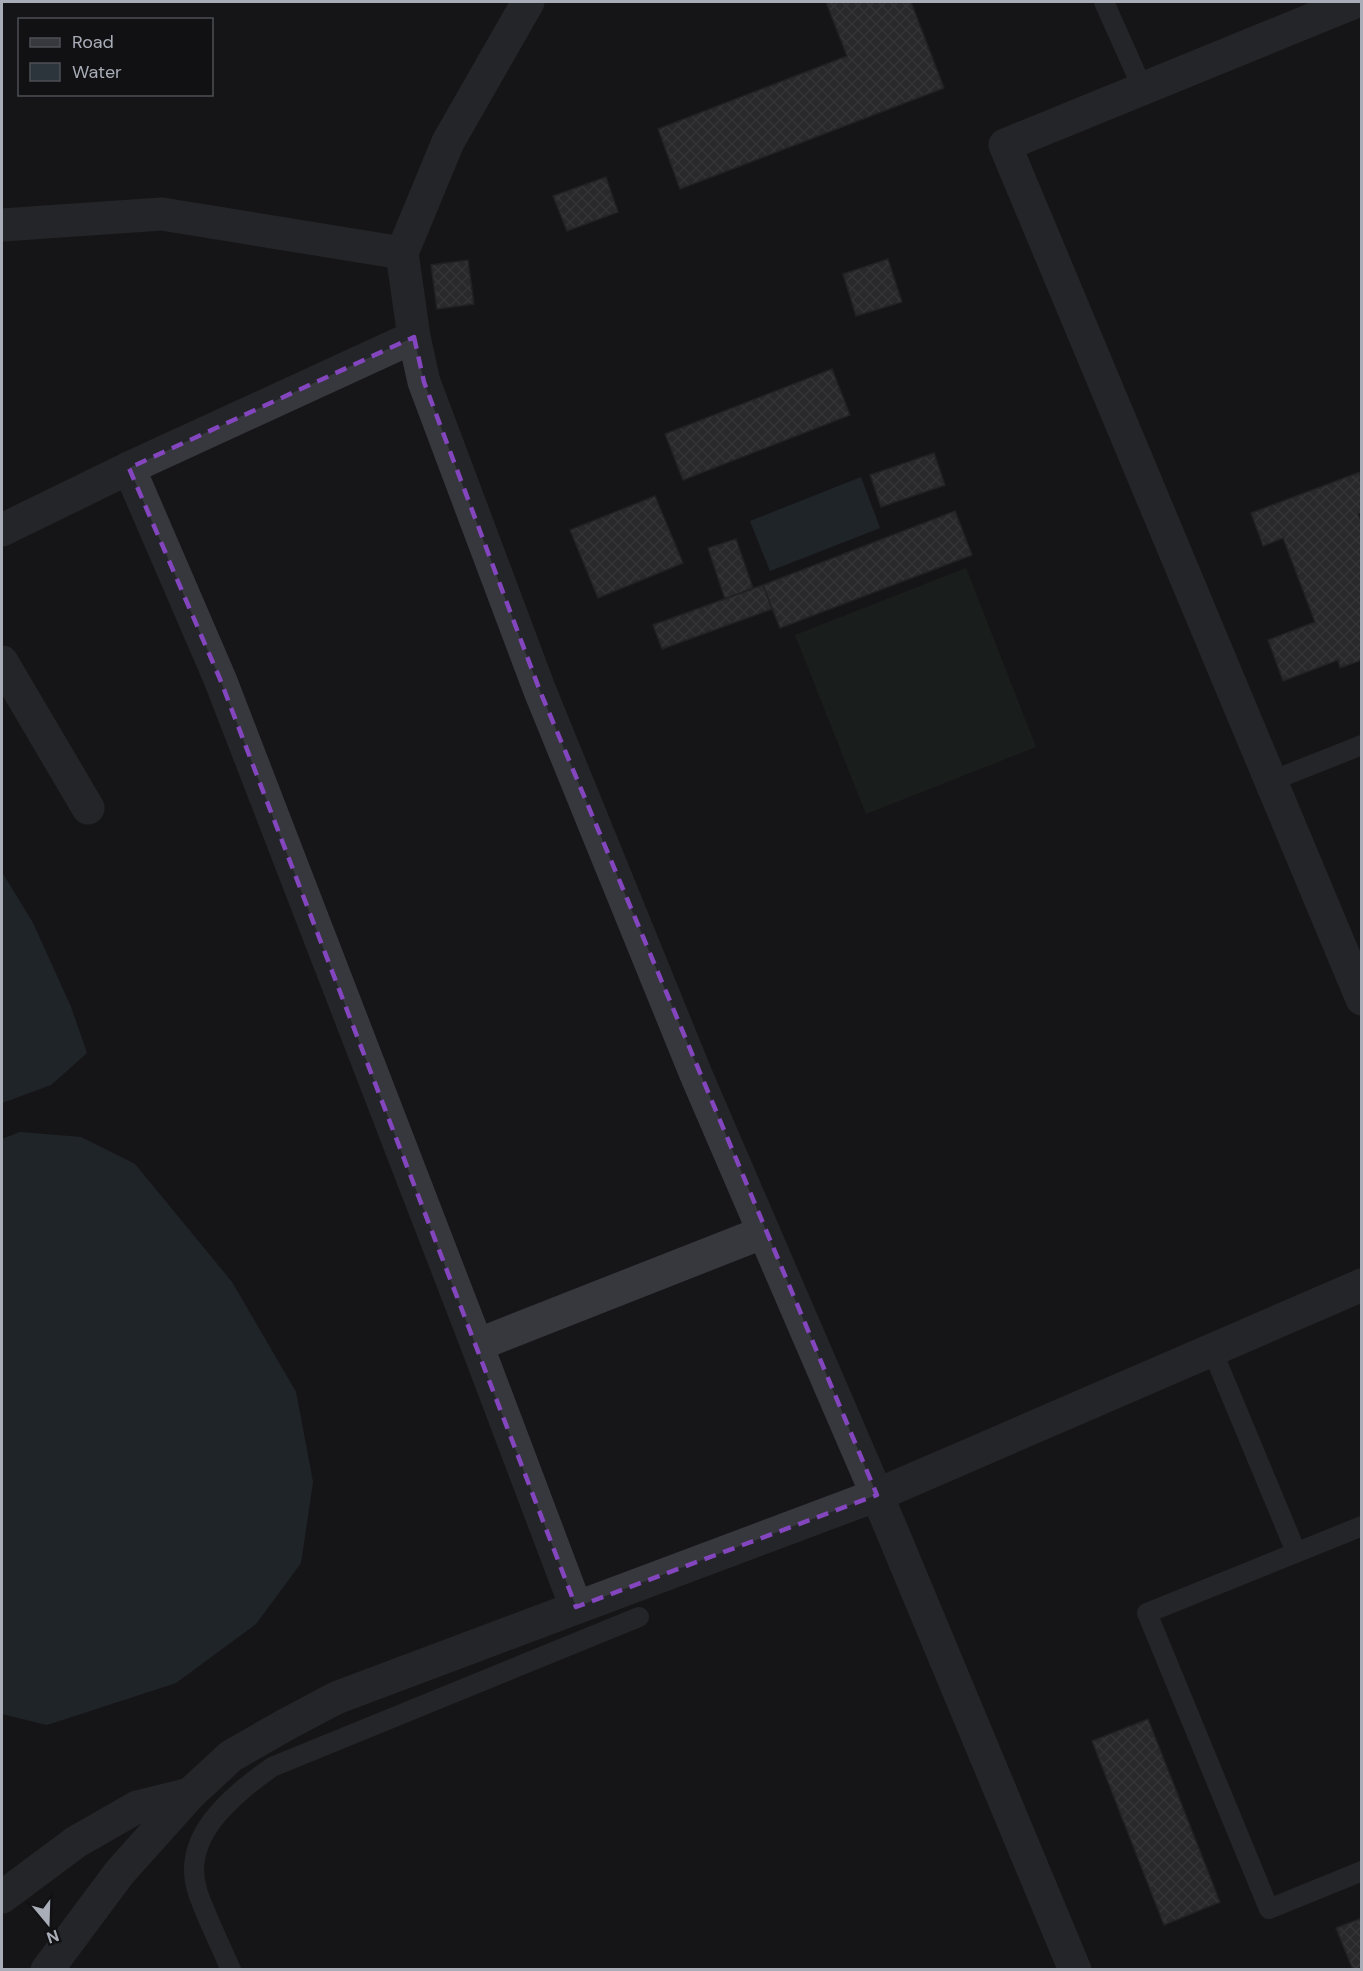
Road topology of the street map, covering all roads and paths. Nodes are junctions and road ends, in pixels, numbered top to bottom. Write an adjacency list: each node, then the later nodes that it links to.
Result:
1 (528, 2): 6 (street)
2 (1104, 2): 4 (lane)
3 (1355, 2): 4 (street)
4 (1143, 87): 12 (street)
5 (2, 225): 6 (street)
6 (402, 253): 7 (street)
7 (414, 338): 8 (street); 15 (street)
8 (129, 468): 9 (street); 17 (street)
9 (2, 530)
10 (2, 662): 13 (street)
11 (1362, 745): 12 (lane)
12 (1271, 781): 14 (street)
13 (88, 808)
14 (1362, 999)
15 (764, 1232): 17 (street); 19 (street)
16 (1362, 1285): 18 (street)
17 (477, 1345): 22 (street)
18 (1212, 1350): 19 (street); 21 (lane)
19 (877, 1495): 22 (street); 29 (street)
20 (1362, 1526): 21 (lane)
21 (1296, 1552): 25 (lane)
22 (576, 1607): 24 (street)
23 (639, 1617): 28 (lane)
24 (190, 1794): 26 (street); 27 (street)
25 (1362, 1871)
26 (2, 1897)
27 (47, 1970)
28 (231, 1970)
29 (1075, 1970)

